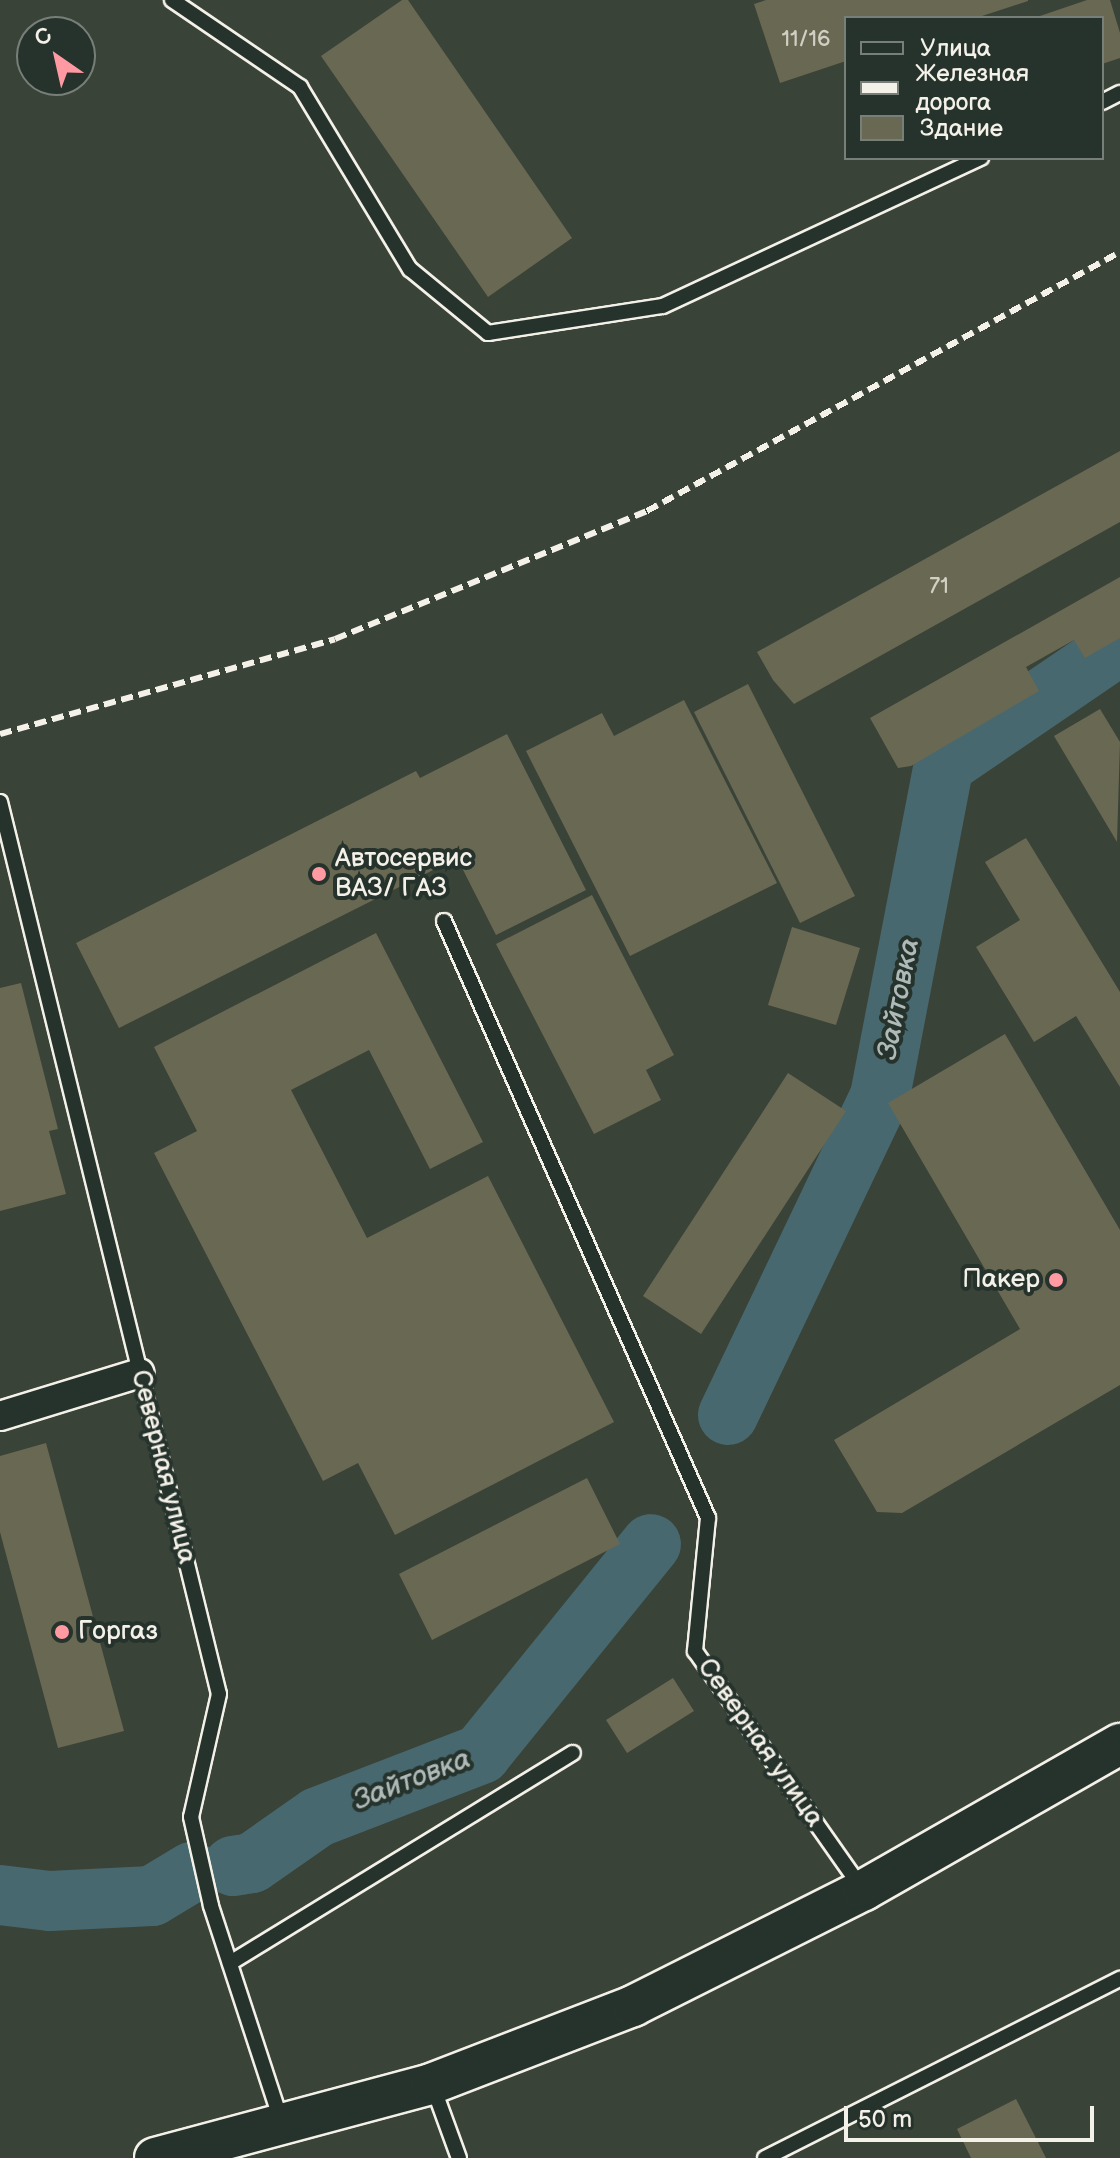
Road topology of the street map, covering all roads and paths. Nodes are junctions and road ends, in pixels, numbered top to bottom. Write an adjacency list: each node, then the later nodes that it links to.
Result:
1 (172, 0): 2 (lane)
2 (977, 160)
3 (0, 802): 5 (lane, Северная улица)
4 (444, 921): 9 (lane, Северная улица)
5 (140, 1373): 6 (street); 10 (lane, Северная улица)
6 (0, 1416)
7 (1120, 1744): 9 (main road)
8 (573, 1753): 10 (lane)
9 (864, 1890): 12 (main road)
10 (230, 1963): 13 (lane, Северная улица)
11 (1120, 1979): 16 (lane)
12 (431, 2084): 13 (main road); 15 (lane)
13 (284, 2127): 14 (main road)
14 (155, 2158)
15 (459, 2158)
16 (765, 2158)

